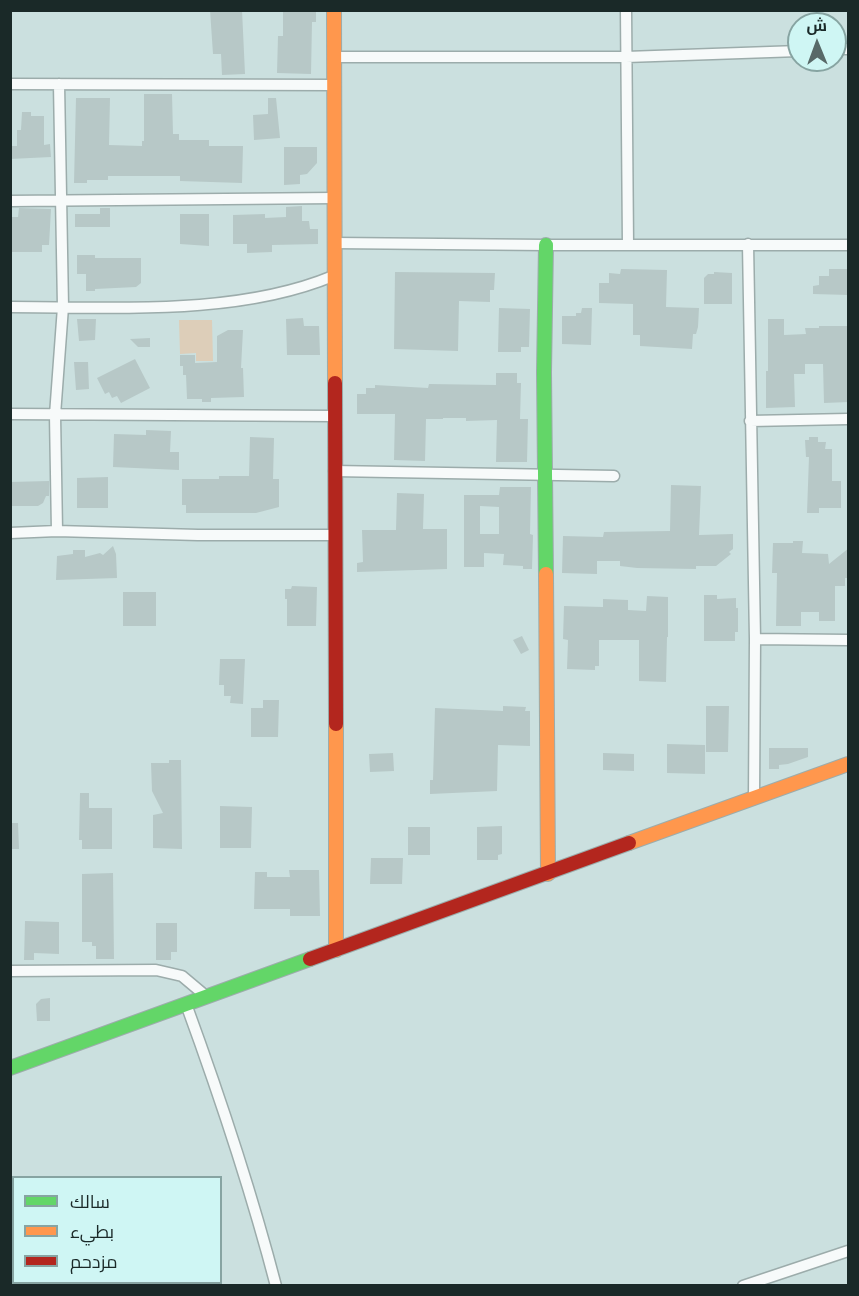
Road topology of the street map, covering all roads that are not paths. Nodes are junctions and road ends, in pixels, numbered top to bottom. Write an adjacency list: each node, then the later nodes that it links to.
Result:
1 (334, 10): 4 (street)
2 (626, 10): 5 (street)
3 (787, 51): 5 (street)
4 (334, 57): 5 (street); 8 (street)
5 (626, 57): 15 (street)
6 (10, 84): 7 (street)
7 (59, 84): 8 (street); 11 (street)
8 (334, 85): 9 (street)
9 (334, 198): 11 (street); 12 (street)
10 (10, 201): 11 (street)
11 (62, 201): 19 (street)
12 (334, 243): 16 (street); 17 (street)
13 (748, 244): 14 (street); 15 (street); 24 (street)
14 (849, 244)
15 (628, 245): 16 (street)
16 (546, 246): 26 (street)
17 (333, 276): 19 (street); 22 (street)
18 (10, 307): 19 (street)
19 (63, 307): 21 (street)
20 (10, 414): 21 (street)
21 (55, 415): 22 (street); 28 (street)
22 (333, 416): 25 (street)
23 (849, 419): 24 (street)
24 (750, 421): 31 (street)
25 (334, 471): 26 (street); 30 (street)
26 (545, 474): 27 (street); 35 (street)
27 (614, 476)
28 (57, 531): 29 (street); 30 (street)
29 (10, 533)
30 (334, 535): 36 (street)
31 (755, 639): 32 (street); 34 (street)
32 (849, 640)
33 (849, 764): 34 (street)
34 (754, 799): 35 (street)
35 (548, 874): 36 (street)
36 (336, 950): 38 (street)
37 (10, 971): 38 (street)
38 (207, 997): 39 (street)
39 (186, 1004): 40 (street); 42 (street)
40 (10, 1068)
41 (849, 1251): 43 (street)
42 (276, 1286)
43 (743, 1286)

